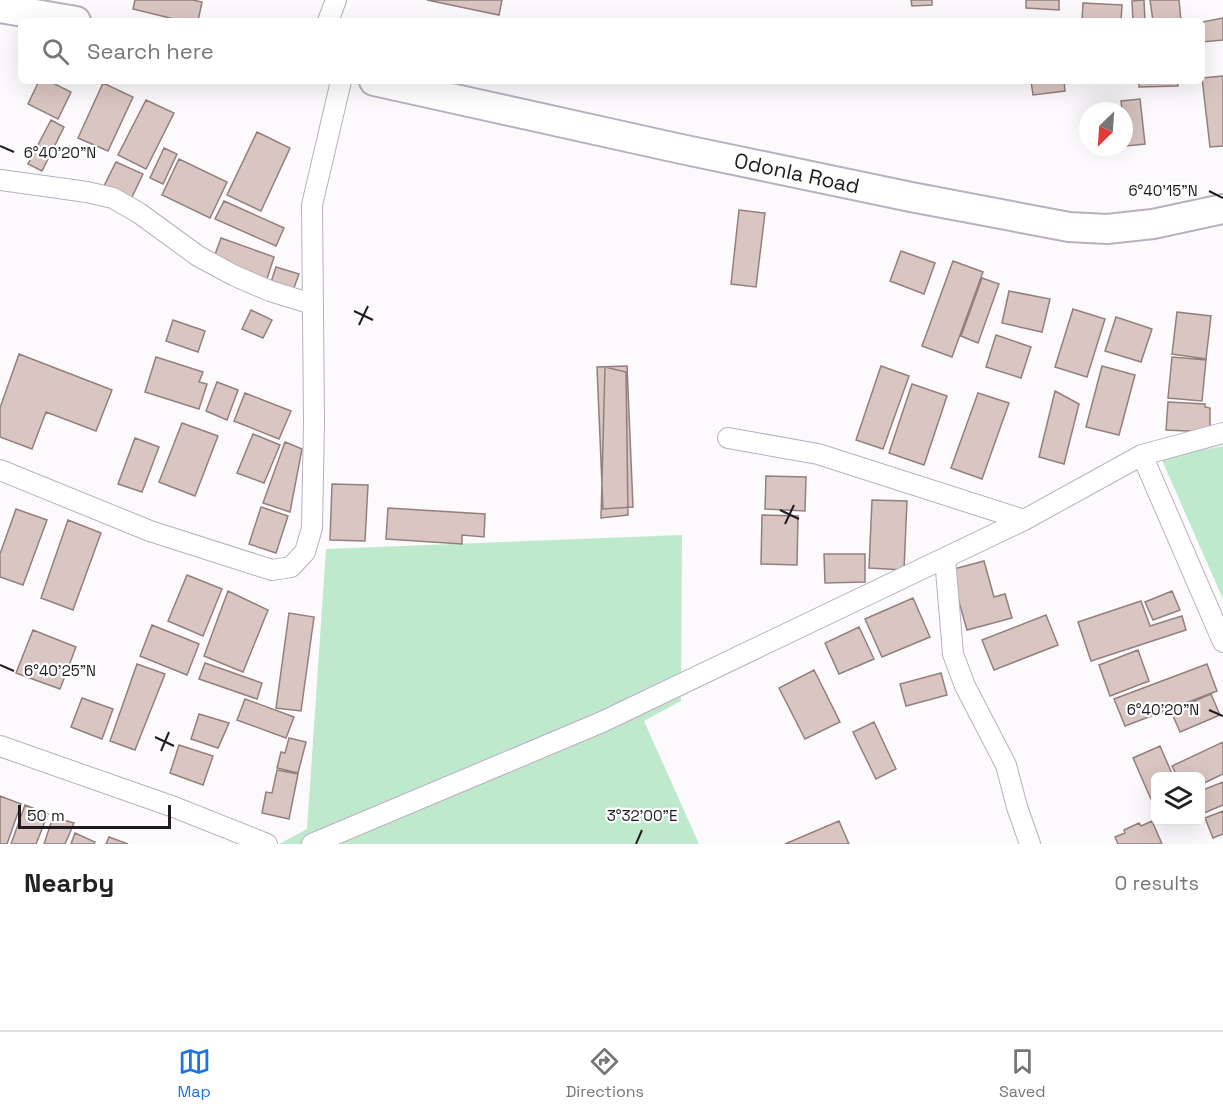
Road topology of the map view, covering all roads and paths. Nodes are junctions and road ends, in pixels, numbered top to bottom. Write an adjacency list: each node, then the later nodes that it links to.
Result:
1 (336, 0): 4 (street)
2 (0, 8): 3 (street)
3 (58, 18)
4 (329, 18)
5 (340, 84): 9 (street)
6 (388, 84): 8 (street, Odonla Road)
7 (0, 180): 9 (street)
8 (1223, 209)
9 (312, 304): 13 (street)
10 (1223, 433): 12 (street)
11 (728, 438): 14 (street)
12 (1142, 455): 14 (street); 16 (street)
13 (0, 470)
14 (1024, 520): 15 (street)
15 (945, 558): 19 (street); 20 (street)
16 (1223, 642)
17 (0, 746): 18 (street)
18 (267, 844)
19 (312, 844)
20 (1030, 844)

